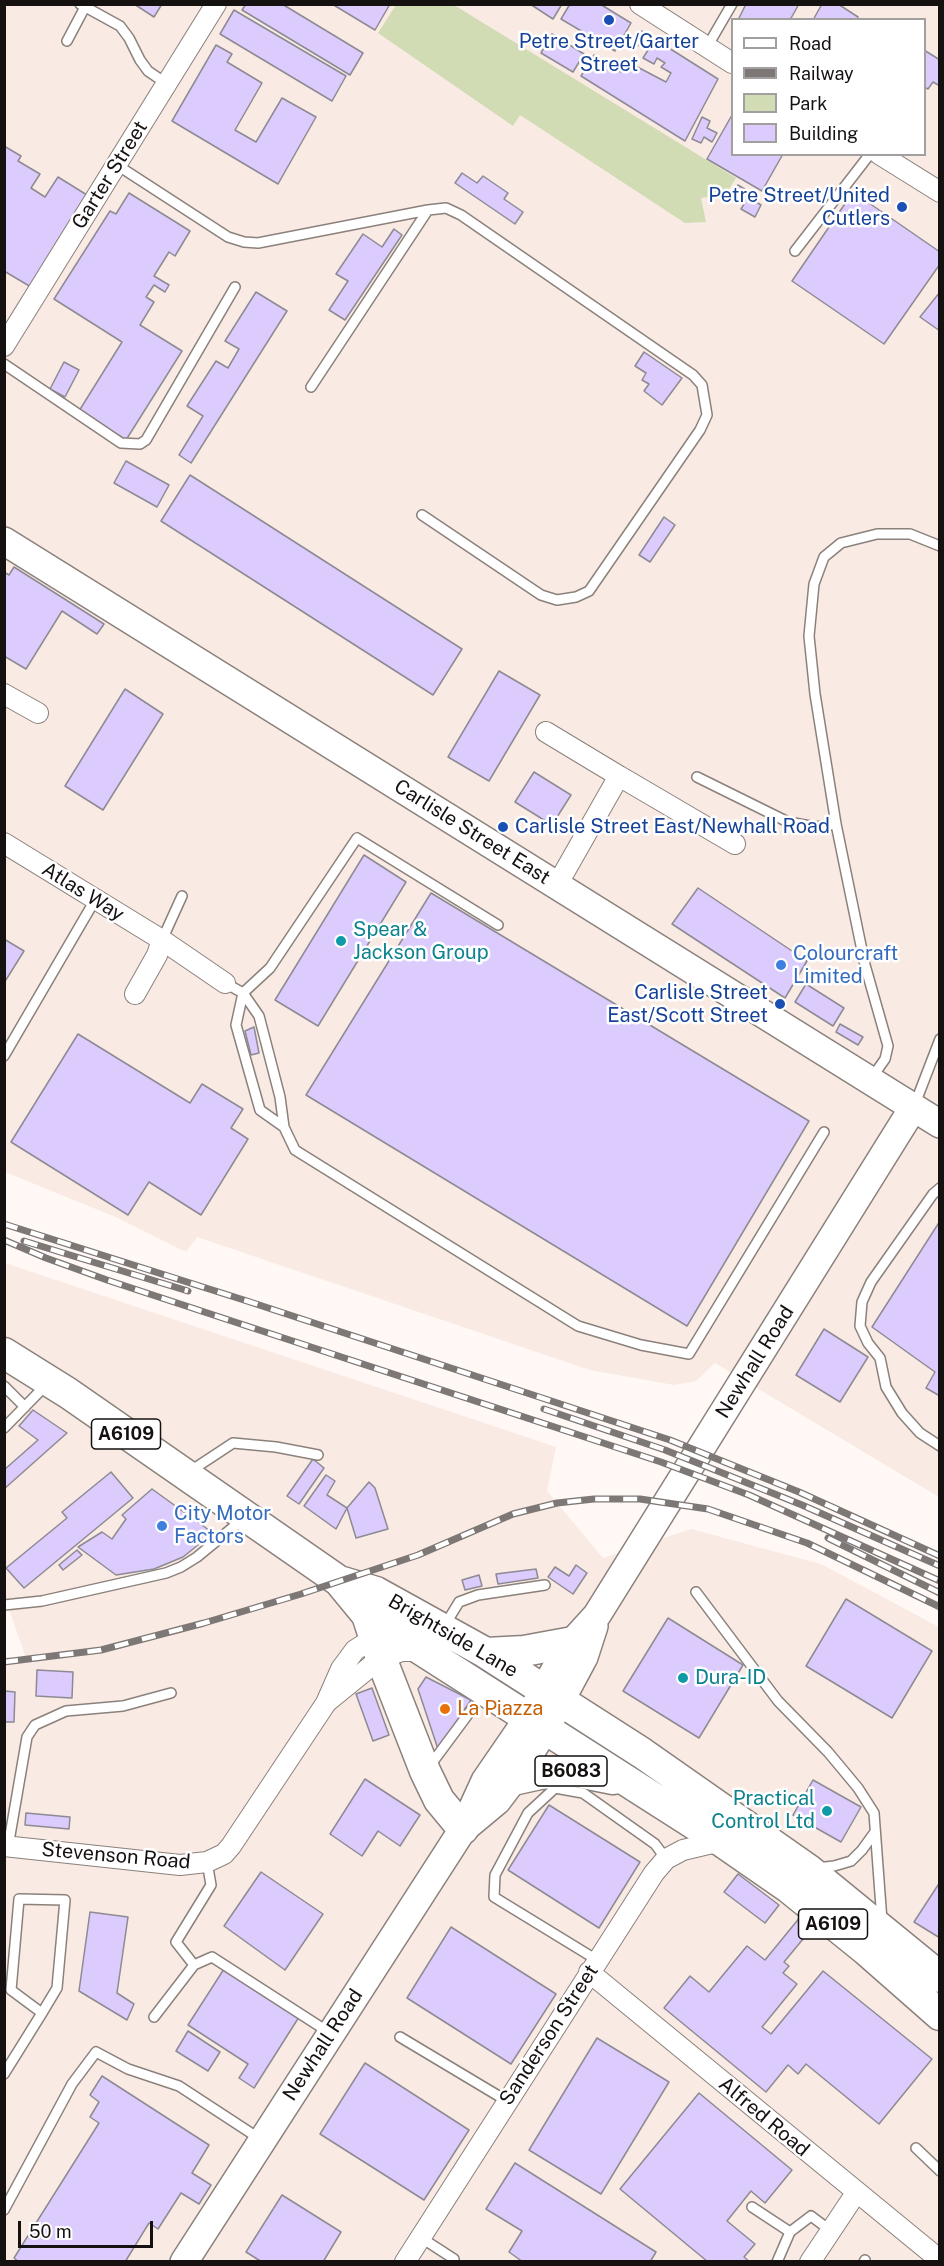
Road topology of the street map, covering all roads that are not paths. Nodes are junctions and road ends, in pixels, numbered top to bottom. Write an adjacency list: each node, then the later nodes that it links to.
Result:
1 (216, 4): 8 (street, Garter Street)
2 (640, 4): 6 (street)
3 (732, 4): 6 (lane)
4 (82, 6): 5 (lane); 8 (lane)
5 (67, 41)
6 (707, 47): 7 (street)
7 (731, 62)
8 (167, 84): 11 (street, Garter Street)
9 (868, 156): 14 (lane)
10 (882, 156): 12 (street)
11 (117, 165): 13 (lane); 16 (street, Garter Street)
12 (939, 192)
13 (428, 210): 18 (lane); 19 (lane)
14 (795, 251)
15 (234, 287): 17 (lane)
16 (4, 346)
17 (4, 364)
18 (311, 387)
19 (422, 515)
20 (4, 541): 30 (main road, Carlisle Street East)
21 (939, 546): 27 (lane)
22 (4, 694): 23 (street)
23 (38, 713)
24 (546, 732): 25 (street)
25 (619, 776): 29 (street); 30 (street)
26 (697, 777): 27 (lane)
27 (836, 824): 40 (lane)
28 (4, 843): 32 (street, Atlas Way)
29 (735, 844)
30 (557, 885): 40 (main road, Carlisle Street East)
31 (182, 896): 34 (lane)
32 (95, 900): 34 (street, Atlas Way); 39 (lane)
33 (498, 925): 36 (lane)
34 (162, 940): 35 (street, Atlas Way); 37 (street)
35 (225, 982): 36 (lane)
36 (243, 993): 43 (lane); 43 (lane)
37 (135, 994)
38 (939, 1039): 41 (lane)
39 (4, 1056)
40 (870, 1081): 41 (main road, Carlisle Street East)
41 (913, 1108): 42 (main road, Carlisle Street East); 59 (main road, Newhall Road / B6083)
42 (939, 1124)
43 (284, 1127): 44 (lane)
44 (824, 1132)
45 (939, 1188): 51 (lane)
46 (4, 1353): 47 (main road, Brightside Lane / A6109)
47 (50, 1382): 49 (lane); 53 (main road, Brightside Lane / A6109)
48 (4, 1386): 49 (lane)
49 (25, 1407): 50 (lane)
50 (4, 1428)
51 (939, 1446)
52 (318, 1455): 53 (lane)
53 (184, 1474): 54 (main road, Brightside Lane / A6109)
54 (245, 1517): 55 (main road, Brightside Lane / A6109); 58 (lane)
55 (339, 1581): 60 (main road, Brightside Lane / A6109); 61 (main road, Brightside Lane / A6109)
56 (545, 1585): 60 (lane)
57 (696, 1592): 72 (lane)
58 (6, 1605)
59 (597, 1615): 62 (main road, Newhall Road / B6083); 65 (main road, Newhall Road / B6083)
60 (436, 1626): 61 (street, Stevenson Road); 63 (main road, Brightside Lane / A6109)
61 (379, 1636): 67 (main road, Brightside Lane / A6109); 68 (main road); 75 (street, Stevenson Road)
62 (573, 1642): 63 (main road); 65 (main road, Newhall Road / B6083)
63 (486, 1653): 65 (main road, Brightside Lane / A6109)
64 (171, 1693): 74 (lane)
65 (551, 1695): 67 (main road, Newhall Road / B6083); 77 (main road, Brightside Lane / A6109)
66 (472, 1709): 68 (lane)
67 (537, 1723): 69 (main road, Newhall Road / B6083); 70 (main road, Brightside Lane / A6109); 71 (main road, Newhall Road / B6083)
68 (425, 1771): 71 (main road)
69 (513, 1780): 70 (main road, B6083); 71 (main road, Newhall Road / B6083)
70 (627, 1781): 73 (main road, Brightside Lane / A6109)
71 (463, 1829): 85 (main road, Newhall Road / B6083)
72 (875, 1832): 77 (lane); 78 (lane)
73 (721, 1841): 76 (street); 83 (main road, Brightside Lane / A6109)
74 (6, 1847): 75 (street, Stevenson Road)
75 (207, 1862): 79 (lane)
76 (660, 1866): 80 (street, Sanderson Street); 80 (lane)
77 (809, 1870): 78 (main road, Brightside Lane / A6109)
78 (883, 1931): 81 (main road, Brightside Lane / A6109)
79 (194, 1965): 84 (lane); 85 (lane)
80 (593, 1966): 88 (street, Sanderson Street); 92 (street, Alfred Road)
81 (939, 1977)
82 (42, 2013): 82 (lane); 87 (lane)
83 (939, 2015)
84 (154, 2017)
85 (330, 2033): 89 (main road, Newhall Road / B6083)
86 (400, 2037): 88 (lane)
87 (4, 2074)
88 (507, 2101): 97 (street, Sanderson Street)
89 (262, 2140): 94 (lane); 100 (main road, Newhall Road / B6083)
90 (916, 2148): 91 (lane)
91 (939, 2171)
92 (856, 2193): 95 (street); 99 (street, Alfred Road)
93 (752, 2207): 96 (lane)
94 (4, 2210)
95 (831, 2231): 96 (lane); 103 (street)
96 (790, 2232): 102 (lane)
97 (420, 2237): 98 (lane); 101 (street, Sanderson Street)
98 (454, 2259)
99 (939, 2260)
100 (184, 2262)
101 (405, 2262)
102 (777, 2262)
103 (810, 2262)

